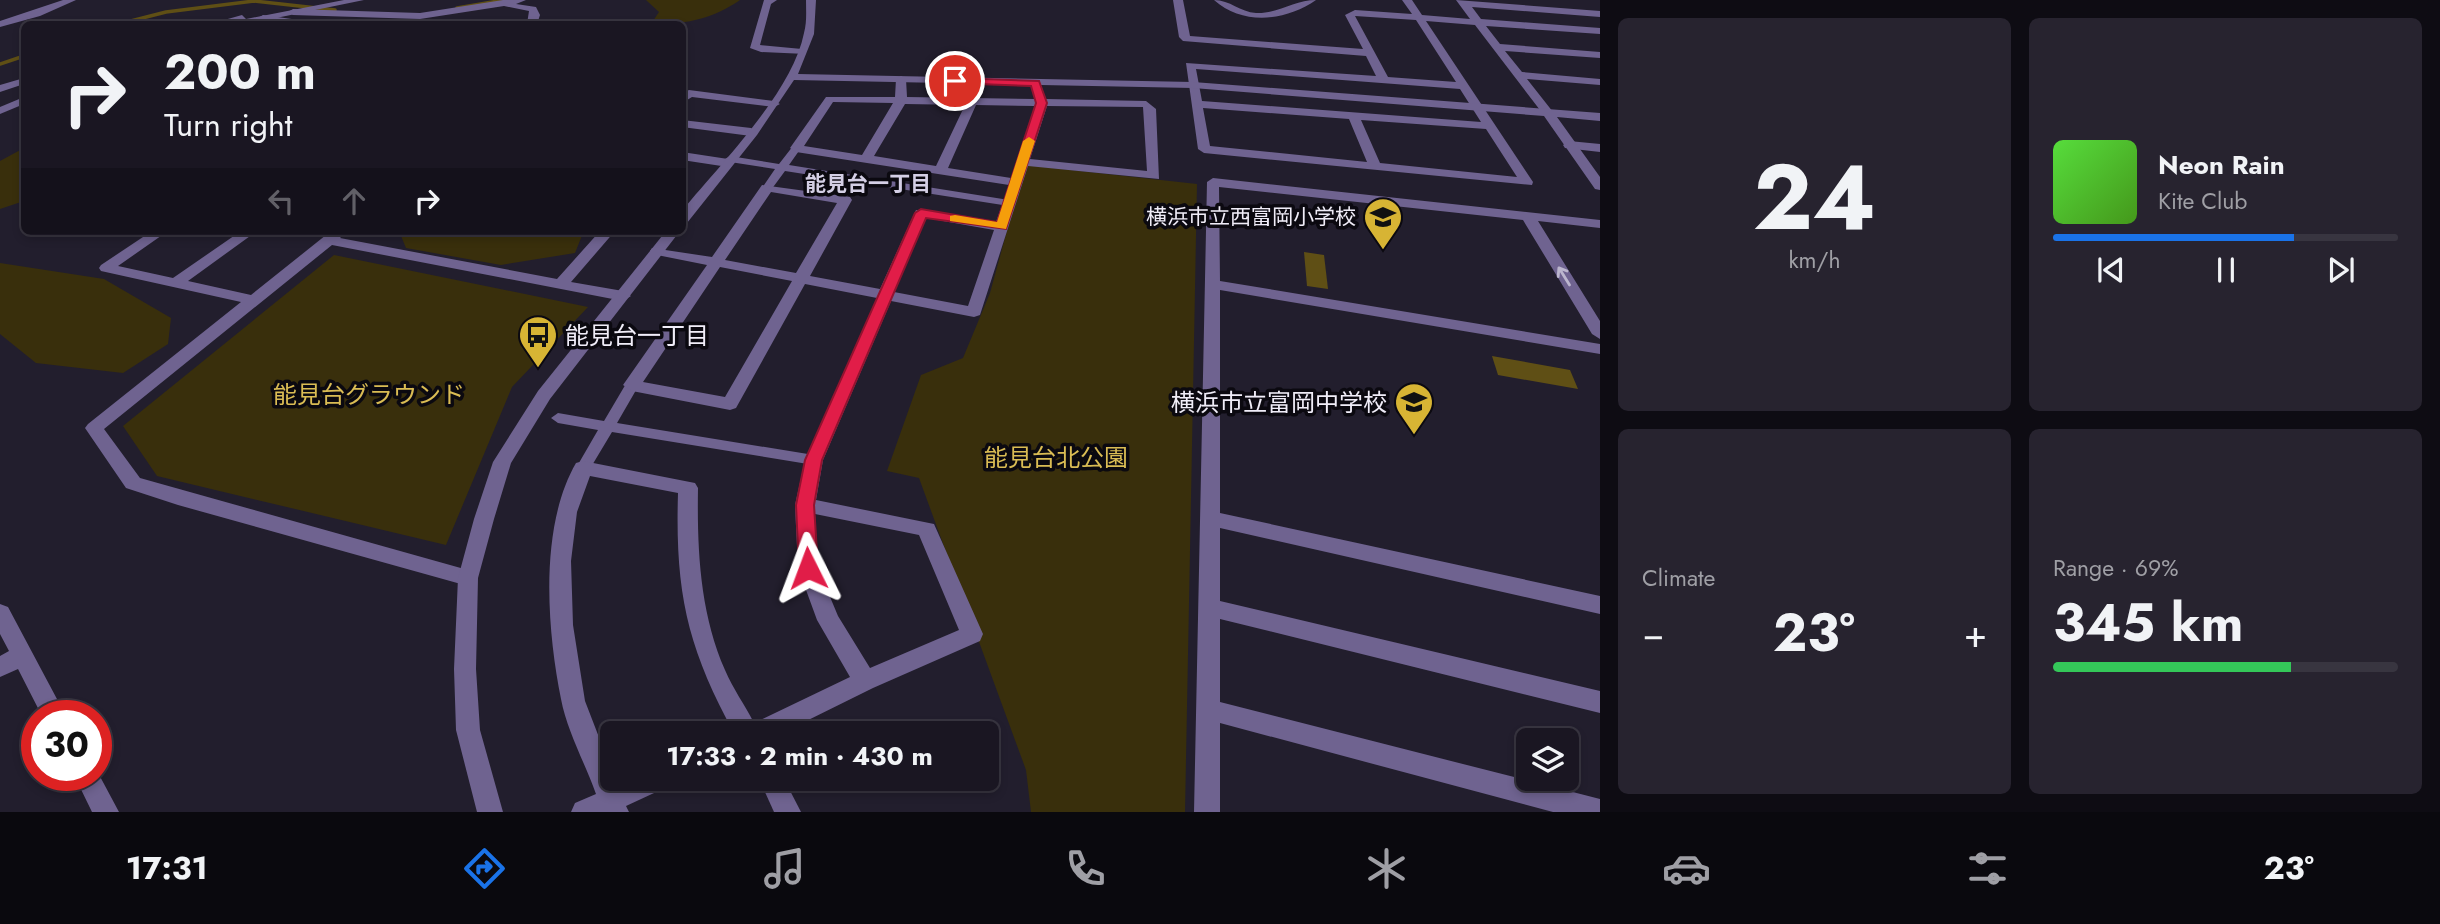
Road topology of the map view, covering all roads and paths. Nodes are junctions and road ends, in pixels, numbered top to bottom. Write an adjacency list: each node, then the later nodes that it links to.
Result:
1 (71, 0): 18 (street)
2 (359, 0): 11 (street)
3 (521, 0): 12 (street)
4 (772, 0): 27 (street)
5 (811, 0): 27 (street)
6 (1178, 0): 28 (street)
7 (1219, 0): 8 (street)
8 (1311, 0)
9 (1407, 0): 17 (street)
10 (1462, 2): 15 (street); 24 (street)
11 (331, 3): 14 (street); 14 (street)
12 (501, 4): 13 (street); 23 (street)
13 (469, 7): 14 (street); 22 (street)
14 (294, 10): 16 (street); 19 (street)
15 (1600, 14)
16 (263, 18): 20 (street); 21 (street)
17 (1419, 18): 24 (street); 28 (street); 38 (street)
18 (33, 21)
19 (232, 21)
20 (248, 21)
21 (284, 21)
22 (442, 21)
23 (533, 21)
24 (1478, 22): 25 (street); 26 (street)
25 (1600, 31)
26 (1499, 47): 29 (street); 30 (street)
27 (802, 52): 31 (street)
28 (1370, 53): 33 (street)
29 (1600, 55)
30 (1519, 75): 35 (street); 51 (street)
31 (791, 77): 32 (street); 47 (street)
32 (901, 79): 36 (street); 43 (street)
33 (1384, 80): 37 (street); 38 (street)
34 (21, 82): 40 (street)
35 (1600, 82)
36 (1035, 83): 37 (street); 46 (street)
37 (1193, 85): 48 (street); 49 (street)
38 (1464, 86): 49 (street)
39 (21, 88): 41 (street)
40 (0, 89)
41 (0, 95)
42 (686, 96): 47 (street)
43 (901, 100): 45 (street); 58 (street); 61 (street)
44 (21, 101): 50 (street)
45 (972, 101): 46 (street); 66 (street)
46 (1042, 103): 63 (street); 63 (street)
47 (774, 104): 56 (street)
48 (1196, 104): 52 (street); 64 (street)
49 (1477, 106): 51 (street); 55 (street)
50 (0, 111)
51 (1547, 112): 53 (street); 57 (street)
52 (1354, 116): 55 (street); 64 (street)
53 (1600, 117)
54 (686, 124): 56 (street)
55 (1490, 126): 64 (street)
56 (751, 132): 62 (street)
57 (1569, 145): 59 (street); 68 (street)
58 (796, 148): 61 (street); 65 (street)
59 (1600, 148)
60 (686, 156): 62 (street)
61 (866, 159): 66 (street)
62 (729, 161): 65 (street); 71 (street)
63 (1022, 162): 67 (street)
64 (1375, 166)
65 (783, 167): 69 (street); 70 (street)
66 (940, 171): 67 (street)
67 (1015, 183): 70 (street)
68 (1600, 186)
69 (767, 188): 81 (street); 82 (street)
70 (1009, 203): 74 (street)
71 (686, 214)
72 (1528, 216): 73 (street); 84 (street); 89 (street, one-way to 72)
73 (1600, 224)
74 (1002, 227): 86 (street); 86 (street)
75 (155, 235): 83 (street)
76 (244, 235): 83 (street)
77 (335, 235): 85 (street); 88 (street)
78 (604, 235): 85 (street)
79 (670, 235): 80 (street)
80 (657, 251): 81 (street); 87 (street)
81 (715, 262): 82 (street); 91 (street)
82 (799, 278): 86 (street); 91 (street)
83 (175, 284): 88 (street)
84 (1212, 284): 90 (street); 97 (street)
85 (560, 285): 87 (street)
86 (886, 295): 94 (street)
87 (623, 296): 98 (street)
88 (253, 300): 98 (street)
89 (1600, 334)
90 (1600, 349)
91 (632, 385): 93 (street)
92 (558, 418): 93 (street)
93 (607, 426): 94 (street); 95 (street)
94 (814, 460): 96 (street)
95 (583, 468): 108 (street); 113 (street)
96 (805, 505): 104 (street); 104 (street)
97 (1211, 519): 99 (street); 100 (street)
98 (468, 578): 115 (street)
99 (1600, 605)
100 (1210, 608): 106 (street); 107 (street)
101 (0, 613): 102 (street)
102 (22, 654): 103 (street); 105 (street)
103 (0, 667)
104 (865, 681): 109 (street)
105 (46, 700)
106 (1600, 702)
107 (1206, 709): 118 (street); 119 (street)
108 (741, 721)
109 (783, 721)
110 (95, 791): 114 (street)
111 (638, 791): 113 (street)
112 (777, 791): 117 (street)
113 (613, 806): 116 (street)
114 (106, 812)
115 (490, 812)
116 (584, 812)
117 (788, 812)
118 (1207, 812)
119 (1600, 812)

